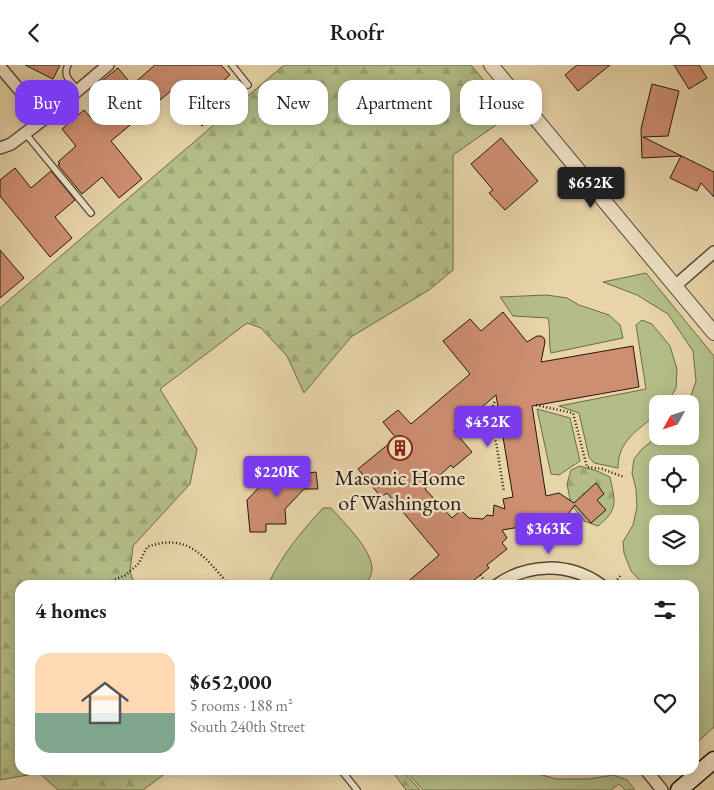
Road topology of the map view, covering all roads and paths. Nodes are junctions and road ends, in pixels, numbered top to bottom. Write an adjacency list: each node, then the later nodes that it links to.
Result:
1 (68, 65): 6 (lane)
2 (108, 65): 9 (street)
3 (232, 65): 7 (lane)
4 (490, 65): 15 (street)
5 (0, 67): 8 (street)
6 (69, 80)
7 (244, 80)
8 (15, 85)
9 (79, 89)
10 (36, 125): 11 (street)
11 (26, 133): 12 (street); 13 (lane)
12 (0, 148)
13 (91, 213)
14 (714, 252): 15 (street)
15 (675, 287): 16 (street)
16 (714, 333)
17 (495, 401): 19 (path)
18 (536, 405): 21 (path)
19 (484, 428): 20 (path); 22 (path)
20 (461, 436)
21 (624, 477)
22 (504, 492)
23 (620, 576): 28 (path)
24 (114, 580): 25 (path)
25 (225, 580)
26 (506, 580): 27 (street)
27 (592, 580)
28 (617, 580)
29 (714, 760): 30 (main road)
30 (699, 773)
31 (345, 775): 34 (lane)
32 (650, 775): 35 (street)
33 (696, 775): 36 (main road)
34 (357, 790)
35 (662, 790)
36 (679, 790)

